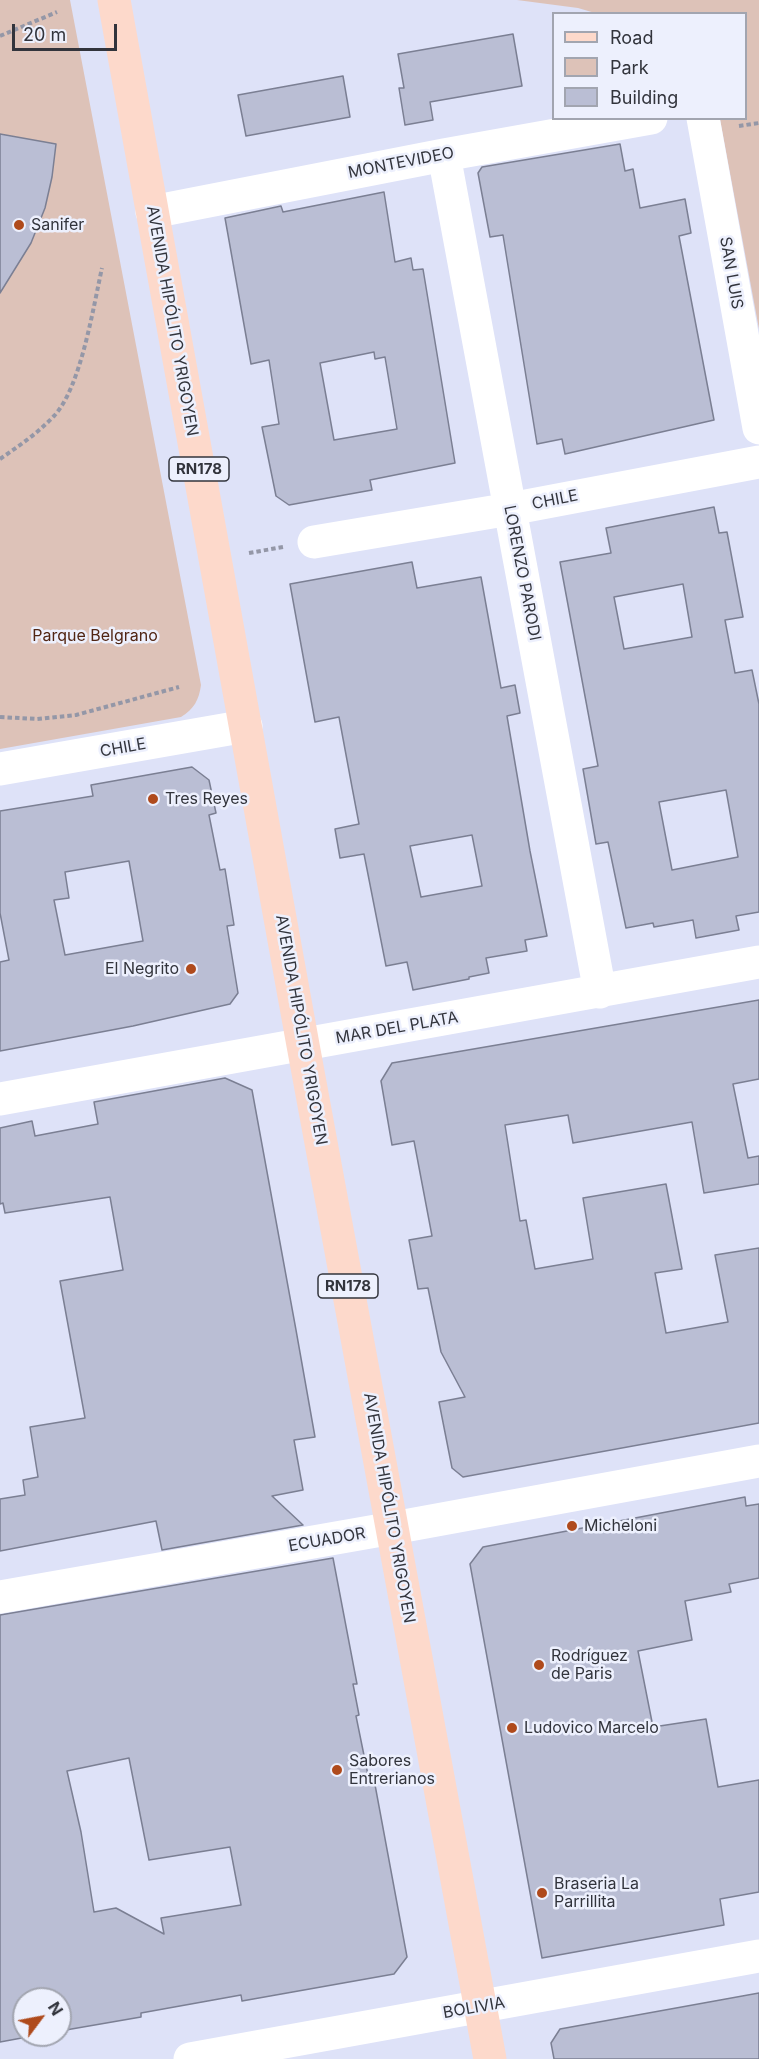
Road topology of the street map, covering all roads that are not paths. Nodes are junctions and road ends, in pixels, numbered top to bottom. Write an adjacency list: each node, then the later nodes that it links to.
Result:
1 (114, 0): 5 (main road, AVENIDA HIPÓLITO YRIGOYEN / RN178)
2 (640, 120): 4 (street, MONTEVIDEO)
3 (703, 120): 6 (street, SAN LUIS)
4 (444, 155): 5 (street, MONTEVIDEO); 8 (street, LORENZO PARODI)
5 (152, 212): 10 (main road, AVENIDA HIPÓLITO YRIGOYEN / RN178)
6 (759, 428)
7 (759, 462): 8 (street, CHILE)
8 (510, 509): 9 (street, CHILE); 13 (street, LORENZO PARODI)
9 (314, 542)
10 (246, 726): 11 (street, CHILE); 14 (main road, AVENIDA HIPÓLITO YRIGOYEN / RN178)
11 (0, 770)
12 (759, 962): 13 (street, MAR DEL PLATA)
13 (600, 992): 14 (street, MAR DEL PLATA)
14 (303, 1045): 15 (street, MAR DEL PLATA); 17 (main road, AVENIDA HIPÓLITO YRIGOYEN / RN178)
15 (0, 1099)
16 (759, 1461): 17 (street, ECUADOR)
17 (393, 1528): 18 (street, ECUADOR); 20 (main road, AVENIDA HIPÓLITO YRIGOYEN / RN178)
18 (0, 1597)
19 (759, 1956): 20 (street, BOLIVIA)
20 (480, 2007): 21 (street, BOLIVIA); 22 (main road, AVENIDA HIPÓLITO YRIGOYEN / RN178)
21 (190, 2059)
22 (490, 2059)

